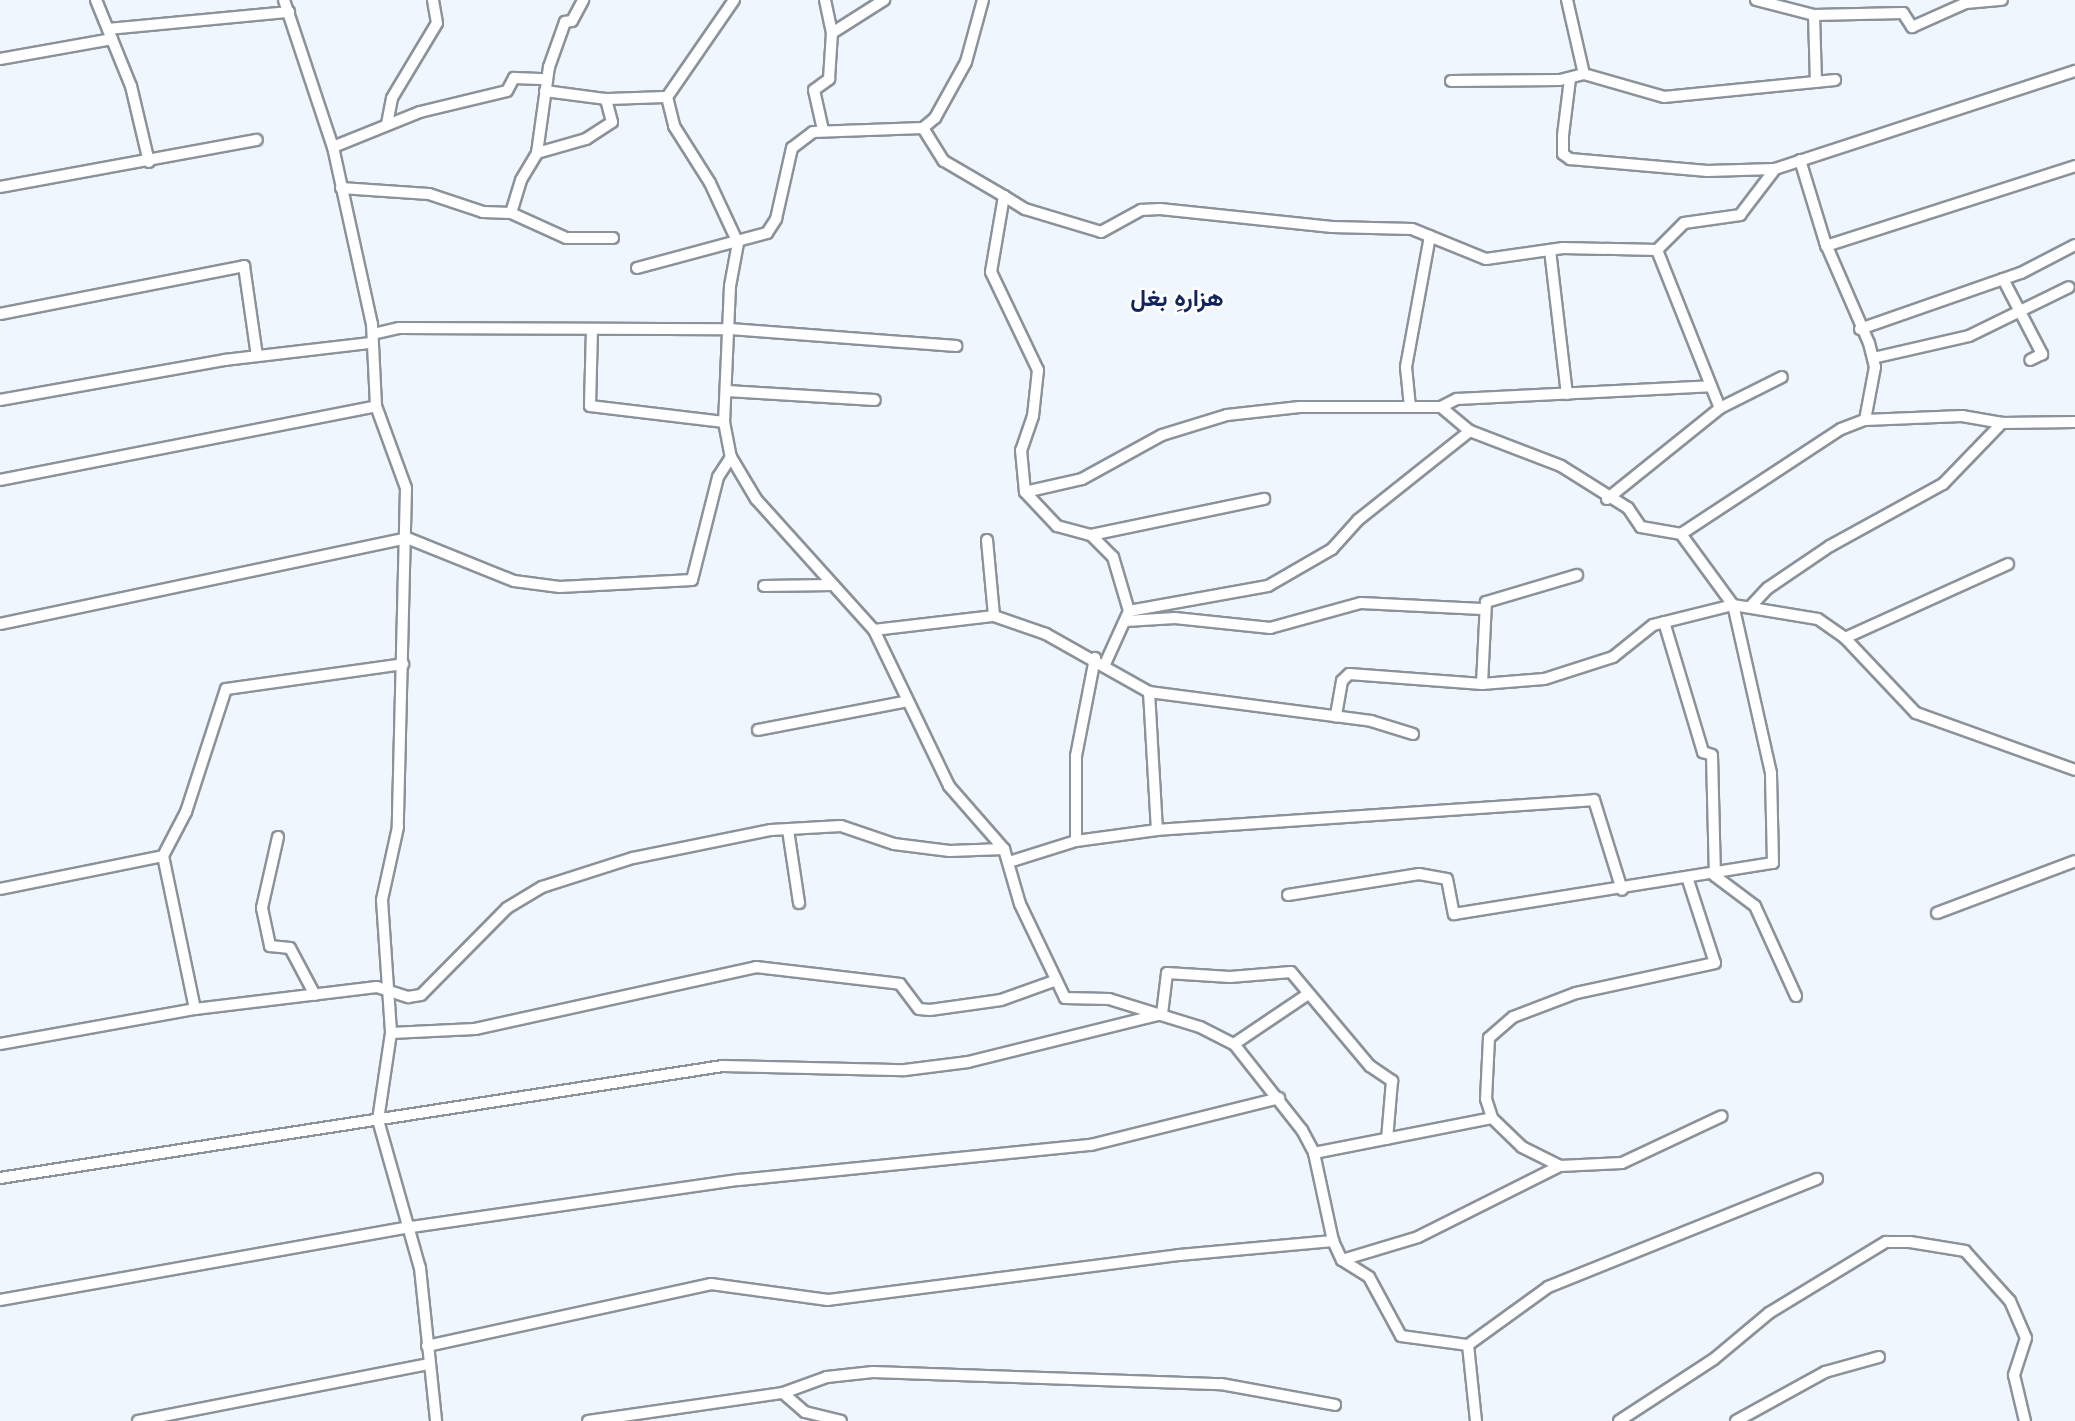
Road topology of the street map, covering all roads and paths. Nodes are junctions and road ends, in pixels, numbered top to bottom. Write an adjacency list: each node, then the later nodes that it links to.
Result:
1 (96, 0): 15 (street)
2 (284, 0): 12 (street)
3 (433, 0): 26 (street)
4 (583, 0): 23 (street)
5 (734, 0): 24 (street)
6 (825, 0): 14 (street)
7 (884, 0): 14 (street)
8 (984, 0): 27 (street)
9 (1567, 0): 18 (street)
10 (1756, 0): 13 (street)
11 (2001, 0): 13 (street)
12 (289, 12): 15 (street); 30 (street)
13 (1814, 15): 22 (street)
14 (832, 33): 28 (street)
15 (110, 34): 16 (street); 33 (street)
16 (0, 59)
17 (2075, 71): 32 (street)
18 (1584, 74): 19 (street); 22 (street)
19 (1570, 79): 21 (street); 35 (street)
20 (1835, 80): 22 (street)
21 (1451, 81)
22 (1816, 82)
23 (546, 85): 25 (street); 26 (street); 31 (street)
24 (667, 97): 25 (street); 42 (street)
25 (606, 99): 31 (street)
26 (387, 124): 30 (street)
27 (923, 128): 28 (street); 38 (street)
28 (823, 130): 42 (street)
29 (257, 140): 33 (street)
30 (333, 146): 37 (street)
31 (537, 153): 39 (street)
32 (1800, 160): 35 (street); 44 (street)
33 (149, 162): 36 (street)
34 (2075, 166): 44 (street)
35 (1775, 169): 46 (street)
36 (0, 187)
37 (341, 188): 39 (street); 55 (street)
38 (1004, 196): 40 (street); 77 (street)
39 (511, 213): 41 (street)
40 (1430, 236): 45 (street); 67 (street)
41 (613, 238)
42 (738, 243): 47 (street); 54 (street)
43 (2075, 244): 48 (street)
44 (1826, 246): 52 (street)
45 (1549, 250): 46 (street); 63 (street)
46 (1657, 250): 61 (street)
47 (636, 268)
48 (2003, 279): 51 (street); 52 (street)
49 (2070, 287): 51 (street)
50 (0, 314): 57 (street)
51 (2022, 314): 58 (street); 59 (street)
52 (1860, 328): 58 (street)
53 (592, 329): 54 (street); 55 (street); 71 (street)
54 (730, 329): 56 (street); 62 (street)
55 (371, 338): 57 (street); 66 (street)
56 (956, 346)
57 (257, 356): 64 (street)
58 (1873, 358): 70 (street)
59 (2031, 360)
60 (1782, 377): 69 (street)
61 (1711, 386): 63 (street); 69 (street)
62 (727, 391): 65 (street); 71 (street)
63 (1567, 394): 68 (street)
64 (0, 400)
65 (875, 400)
66 (376, 406): 76 (street); 82 (street)
67 (1410, 407): 68 (street); 77 (street)
68 (1441, 407): 74 (street)
69 (1720, 408): 79 (street)
70 (1865, 420): 73 (street); 80 (street)
71 (724, 422): 75 (street)
72 (2075, 422): 73 (street)
73 (2002, 423): 89 (street)
74 (1469, 431): 79 (street); 92 (street)
75 (731, 457): 82 (street); 86 (street)
76 (0, 480)
77 (1025, 492): 81 (street)
78 (1264, 499): 81 (street)
79 (1607, 499): 80 (street)
80 (1681, 534): 88 (street)
81 (1091, 535): 92 (street)
82 (407, 538): 94 (street); 98 (street)
83 (988, 540): 91 (street)
84 (2008, 564): 96 (street)
85 (1577, 575): 90 (street)
86 (834, 585): 87 (street); 95 (street)
87 (764, 586)
88 (1733, 605): 89 (street); 93 (street); 114 (street)
89 (1750, 607): 96 (street)
90 (1482, 609): 92 (street); 99 (street)
91 (994, 616): 95 (street); 97 (street)
92 (1128, 616): 97 (street)
93 (1664, 622): 99 (street); 114 (street)
94 (0, 624)
95 (874, 630): 101 (street)
96 (1845, 638): 105 (street)
97 (1100, 661): 100 (street); 109 (street)
98 (403, 664): 111 (street); 122 (street)
99 (1482, 684): 102 (street)
100 (1149, 692): 102 (street); 107 (street)
101 (904, 702): 103 (street); 110 (street)
102 (1336, 716): 104 (street)
103 (758, 730)
104 (1413, 734)
105 (2075, 771)
106 (788, 830): 110 (street); 119 (street); 122 (street)
107 (1157, 830): 109 (street); 117 (street)
108 (278, 837): 124 (street)
109 (1076, 841): 113 (street)
110 (1004, 849): 113 (street)
111 (163, 856): 116 (street); 126 (street)
112 (2075, 861): 120 (street)
113 (1009, 862): 121 (street)
114 (1715, 876): 115 (street); 125 (street)
115 (1688, 880): 117 (street); 133 (street)
116 (0, 889)
117 (1622, 890): 118 (street)
118 (1288, 895)
119 (799, 903)
120 (1937, 914)
121 (1054, 981): 127 (street); 128 (street)
122 (390, 991): 124 (street); 128 (street)
123 (1308, 994): 127 (street); 130 (street); 135 (street)
124 (315, 995): 126 (street)
125 (1796, 996)
126 (195, 1009): 129 (street)
127 (1162, 1014): 130 (street); 134 (street)
128 (391, 1033): 134 (street)
129 (0, 1044)
130 (1234, 1044): 131 (street)
131 (1279, 1098): 136 (street); 140 (street)
132 (1722, 1116): 137 (street)
133 (1492, 1118): 135 (street); 137 (street)
134 (378, 1120): 138 (street); 140 (street)
135 (1387, 1139): 136 (street)
136 (1314, 1153): 141 (street)
137 (1560, 1166): 142 (street)
138 (0, 1178)
139 (1817, 1179): 144 (street)
140 (411, 1227): 143 (street); 145 (street)
141 (1333, 1241): 142 (street); 145 (street)
142 (1342, 1260): 144 (street)
143 (0, 1300)
144 (1468, 1345): 156 (street)
145 (427, 1346): 147 (street)
146 (1879, 1357): 150 (street)
147 (429, 1364): 151 (street); 152 (street)
148 (783, 1393): 149 (street); 153 (street); 154 (street)
149 (1335, 1405)
150 (1738, 1420)
151 (138, 1421)
152 (436, 1421)
153 (588, 1421)
154 (835, 1421): 155 (street)
155 (841, 1421)
156 (1476, 1421)
157 (1619, 1421): 158 (street)
158 (2025, 1421)

